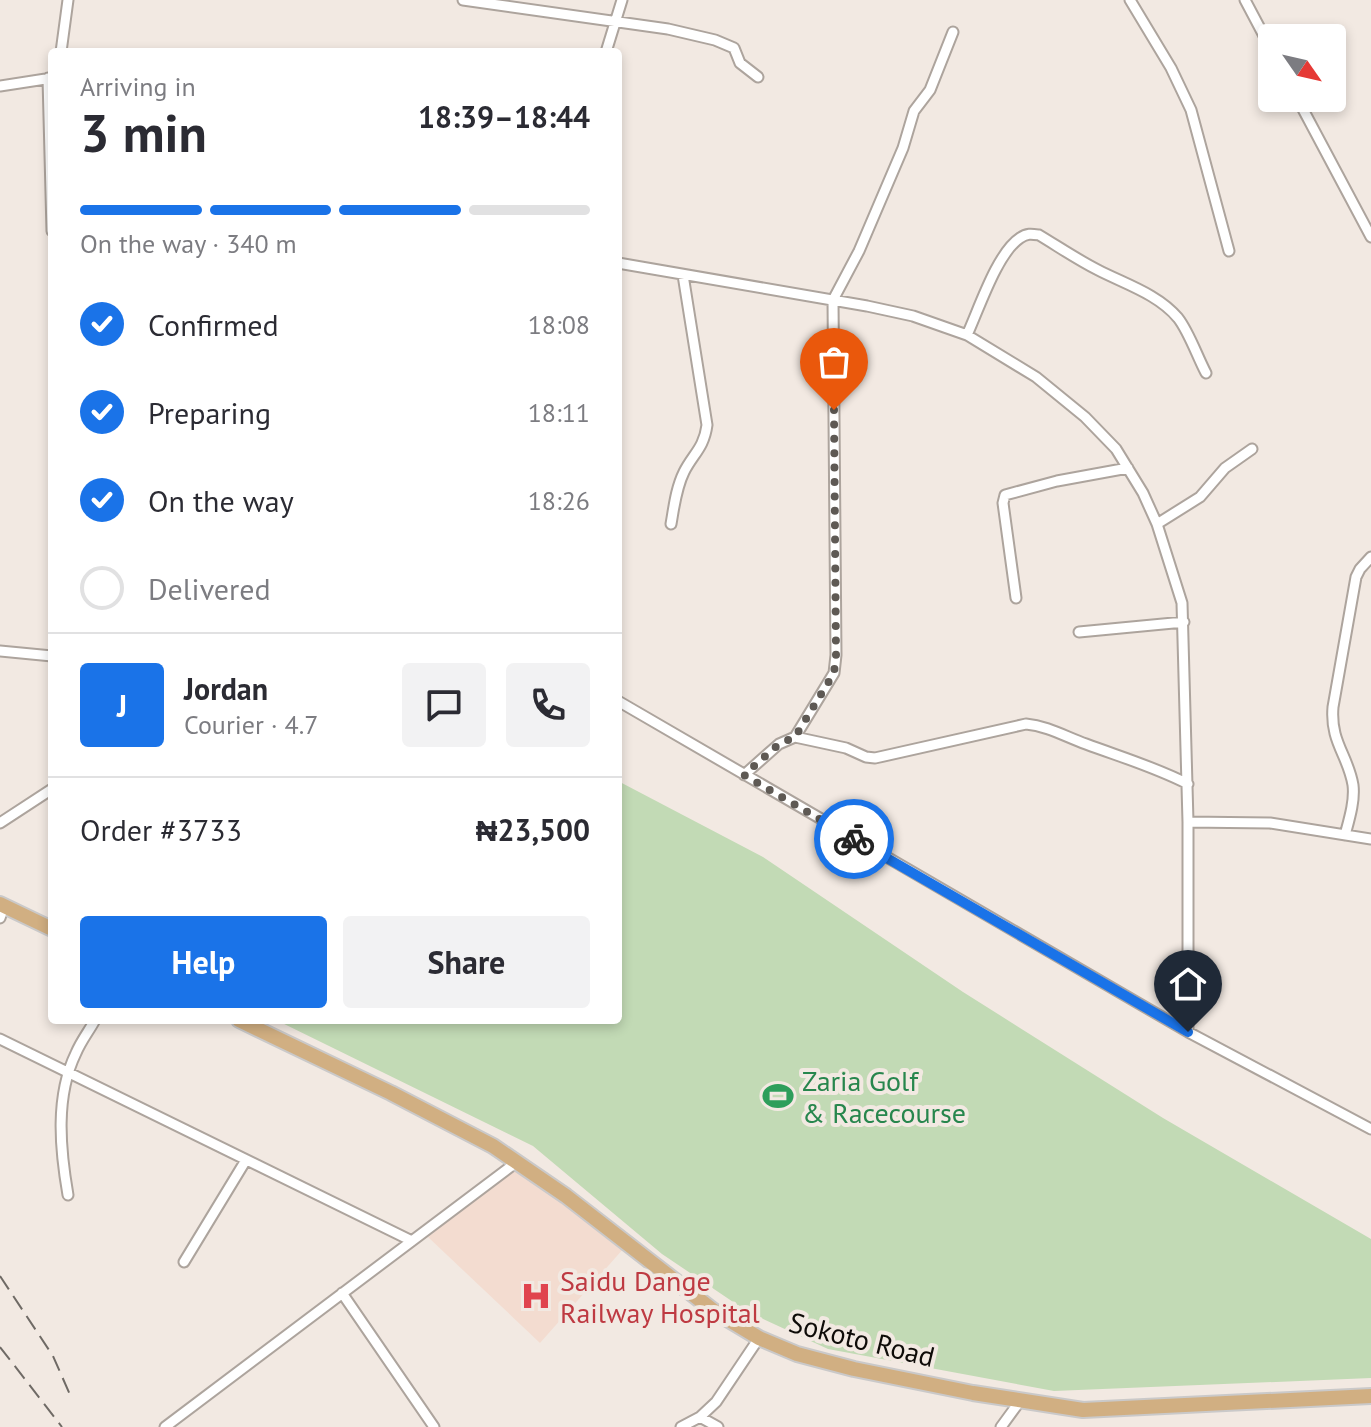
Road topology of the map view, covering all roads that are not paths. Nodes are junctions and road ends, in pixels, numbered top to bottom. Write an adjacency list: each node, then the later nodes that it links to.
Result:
1 (68, 0): 9 (street)
2 (463, 0): 6 (street)
3 (622, 0): 6 (street)
4 (1130, 0): 16 (street)
5 (1245, 0): 7 (street)
6 (615, 23): 10 (street); 11 (street)
7 (1258, 25)
8 (953, 32): 19 (street)
9 (62, 48)
10 (607, 48)
11 (758, 77)
12 (48, 78): 13 (street)
13 (0, 86)
14 (1304, 112): 15 (street)
15 (1371, 237)
16 (1229, 251)
17 (622, 264): 18 (street)
18 (683, 275): 19 (street); 24 (street)
19 (833, 300): 20 (street); 33 (street)
20 (967, 335): 21 (street); 23 (street)
21 (1206, 373)
22 (1252, 449): 25 (street)
23 (1128, 468): 25 (street); 27 (street)
24 (671, 524)
25 (1157, 524): 28 (street)
26 (1371, 557): 39 (street)
27 (1016, 598)
28 (1184, 622): 29 (street); 35 (street)
29 (1079, 632)
30 (0, 651): 31 (street)
31 (48, 656)
32 (622, 703): 34 (street)
33 (795, 737): 34 (street); 35 (street)
34 (744, 775): 47 (street)
35 (1188, 784): 37 (street)
36 (48, 792): 38 (street)
37 (1188, 822): 39 (street); 47 (street)
38 (0, 823)
39 (1345, 835): 40 (street)
40 (1371, 839)
41 (1, 906): 42 (main road); 43 (main road)
42 (48, 919)
43 (48, 927)
44 (93, 1024): 49 (street)
45 (247, 1024): 52 (main road, Sokoto Road)
46 (267, 1024): 58 (main road, Sokoto Road)
47 (1188, 1032): 50 (street)
48 (0, 1039): 49 (street)
49 (69, 1074): 51 (street); 53 (street)
50 (1371, 1129)
51 (246, 1160): 54 (street); 55 (street)
52 (518, 1161): 54 (street); 57 (main road, Sokoto Road)
53 (68, 1195)
54 (412, 1241): 56 (street)
55 (184, 1262)
56 (342, 1293): 62 (street); 63 (street)
57 (759, 1338): 60 (main road, Sokoto Road); 61 (street)
58 (1371, 1387)
59 (1371, 1396): 60 (main road, Sokoto Road)
60 (1020, 1401): 66 (street)
61 (700, 1417): 64 (street); 65 (street)
62 (165, 1427)
63 (434, 1427)
64 (681, 1427)
65 (718, 1427)
66 (1001, 1427)

